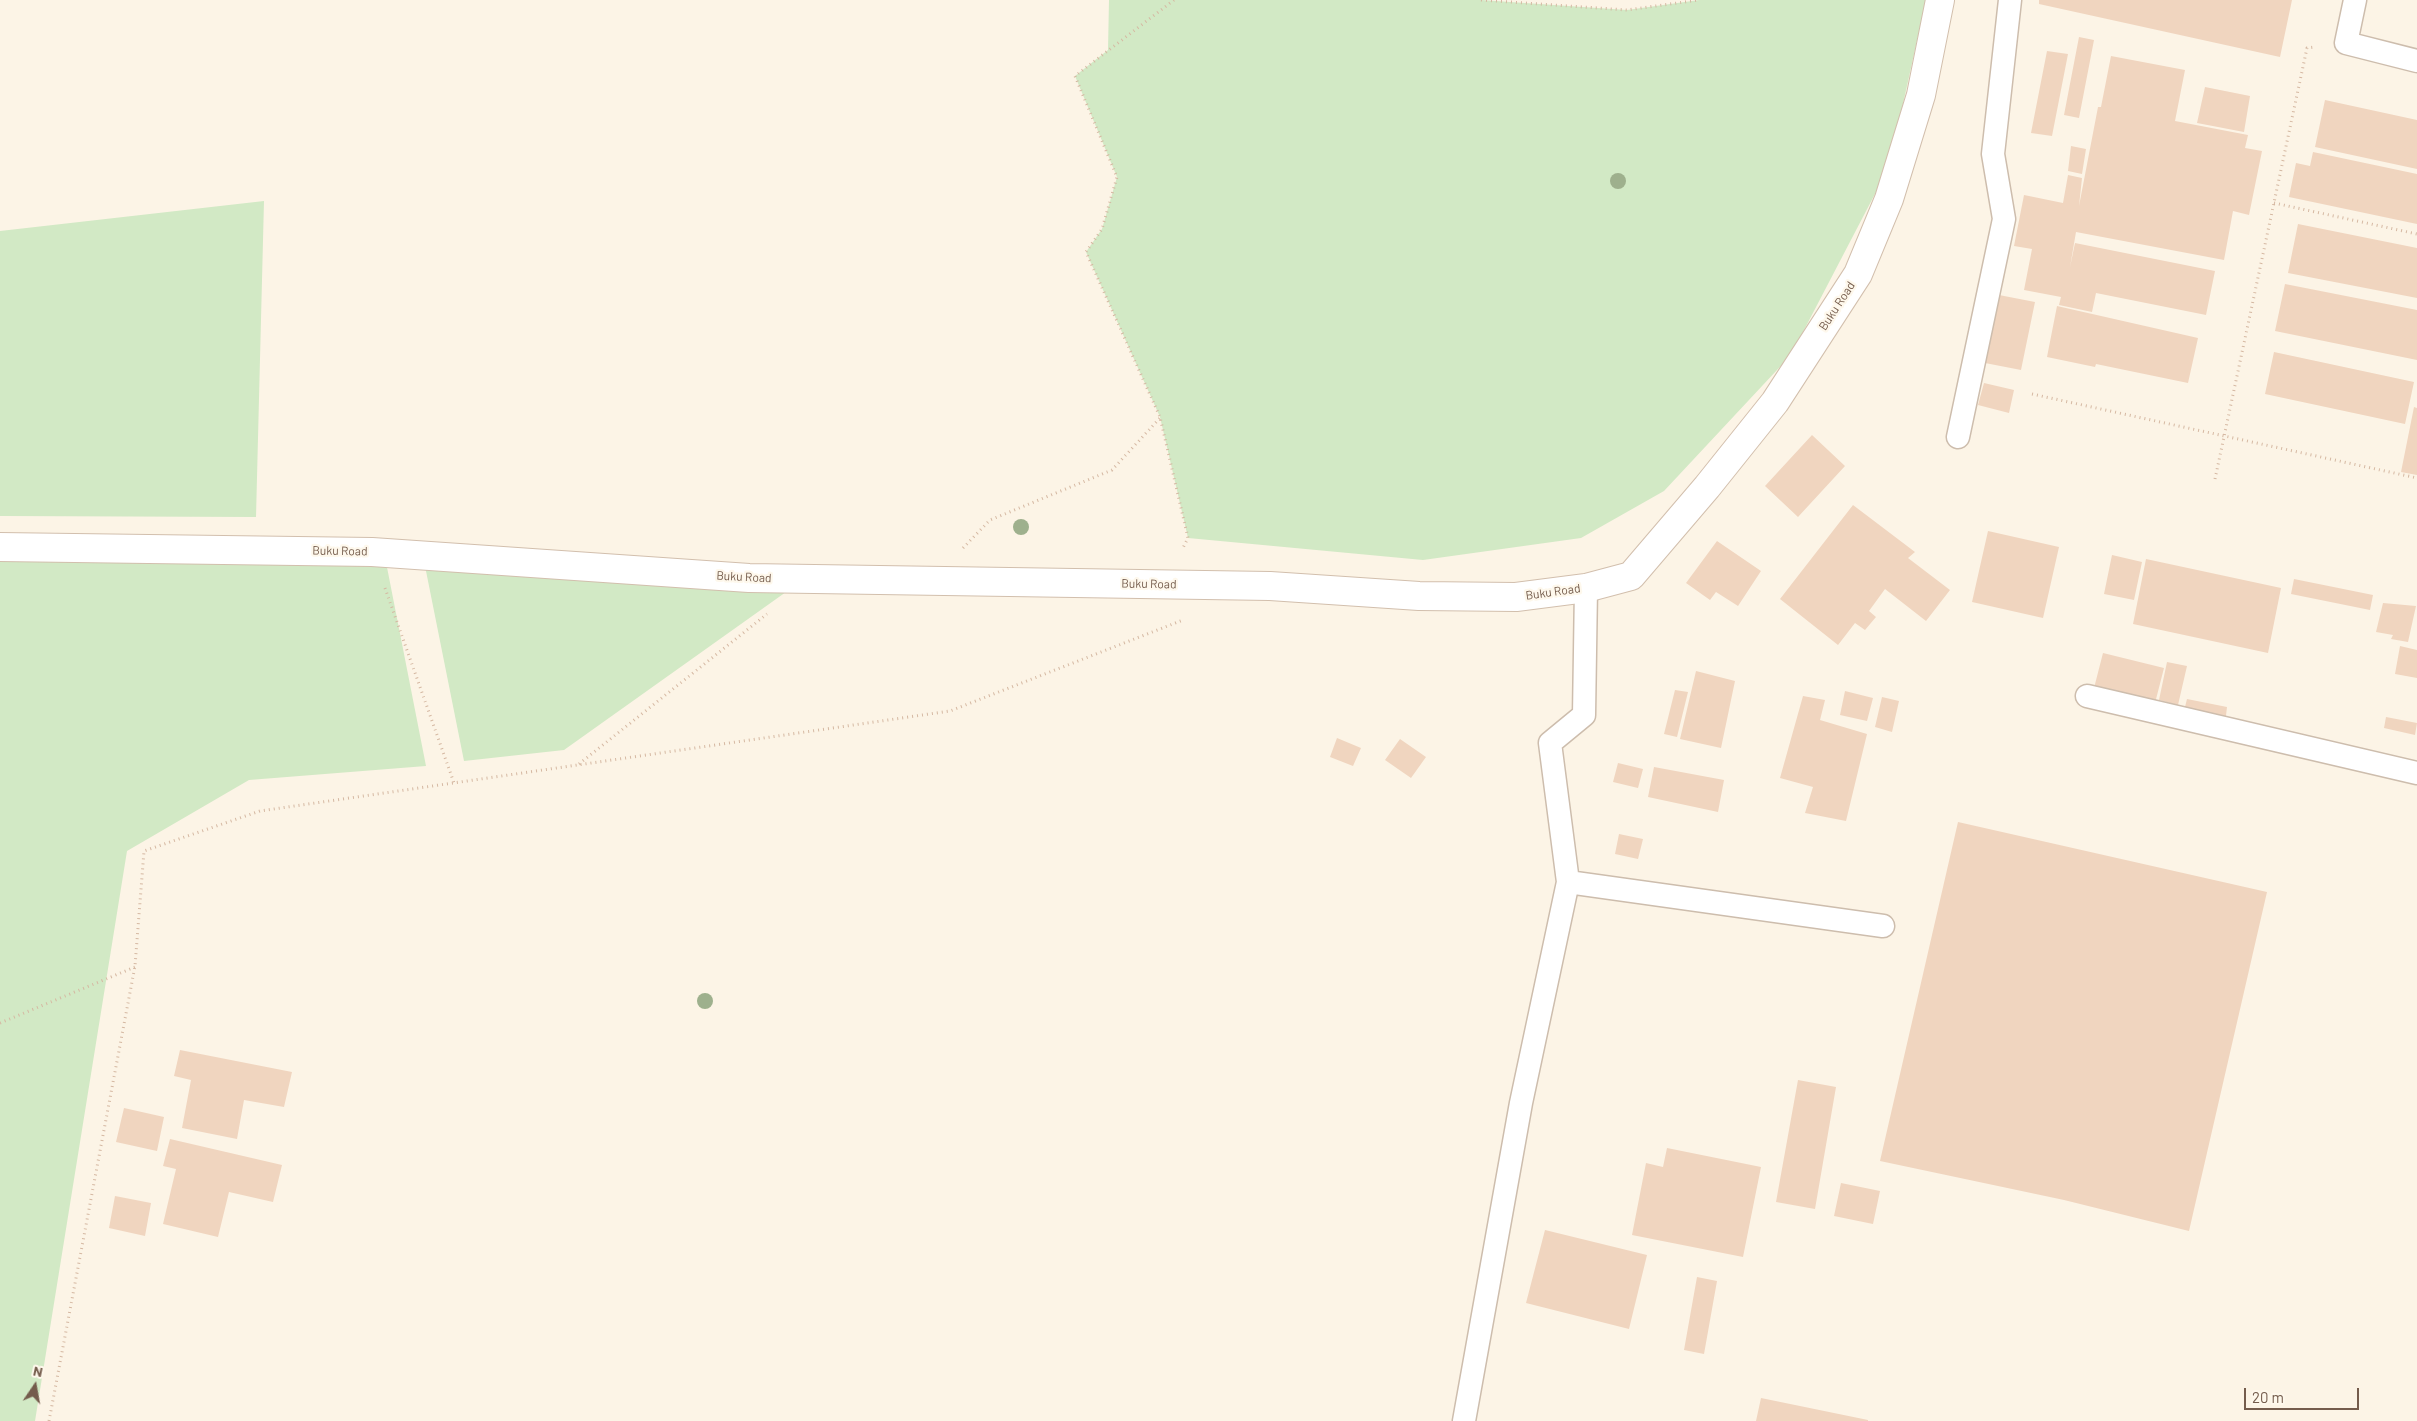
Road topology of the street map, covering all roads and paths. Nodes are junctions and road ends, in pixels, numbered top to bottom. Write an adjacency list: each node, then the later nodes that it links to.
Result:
1 (1174, 0): 12 (path)
2 (1481, 0): 3 (path)
3 (1700, 0)
4 (1940, 0): 22 (street, Buku Road)
5 (2010, 0): 14 (lane)
6 (2355, 0): 7 (lane)
7 (2346, 43): 8 (lane); 9 (path)
8 (2417, 61)
9 (2274, 203): 10 (path); 13 (path)
10 (2417, 234)
11 (2032, 394): 13 (path)
12 (1160, 417): 20 (path); 21 (path)
13 (2225, 436): 15 (path); 16 (path)
14 (1958, 437)
15 (2417, 478)
16 (2215, 479)
17 (0, 547): 18 (street, Buku Road)
18 (372, 552): 19 (street, Buku Road); 27 (path)
19 (811, 579): 20 (street, Buku Road); 25 (path)
20 (930, 581): 21 (street, Buku Road)
21 (1165, 584): 22 (street, Buku Road)
22 (1586, 588): 28 (lane)
23 (1188, 618): 25 (path)
24 (2087, 696): 26 (lane)
25 (577, 765): 27 (path)
26 (2417, 773)
27 (454, 782): 30 (path)
28 (1568, 882): 29 (lane); 33 (lane)
29 (1883, 926)
30 (135, 966): 31 (path); 32 (path)
31 (0, 1023)
32 (49, 1421)
33 (1464, 1421)

